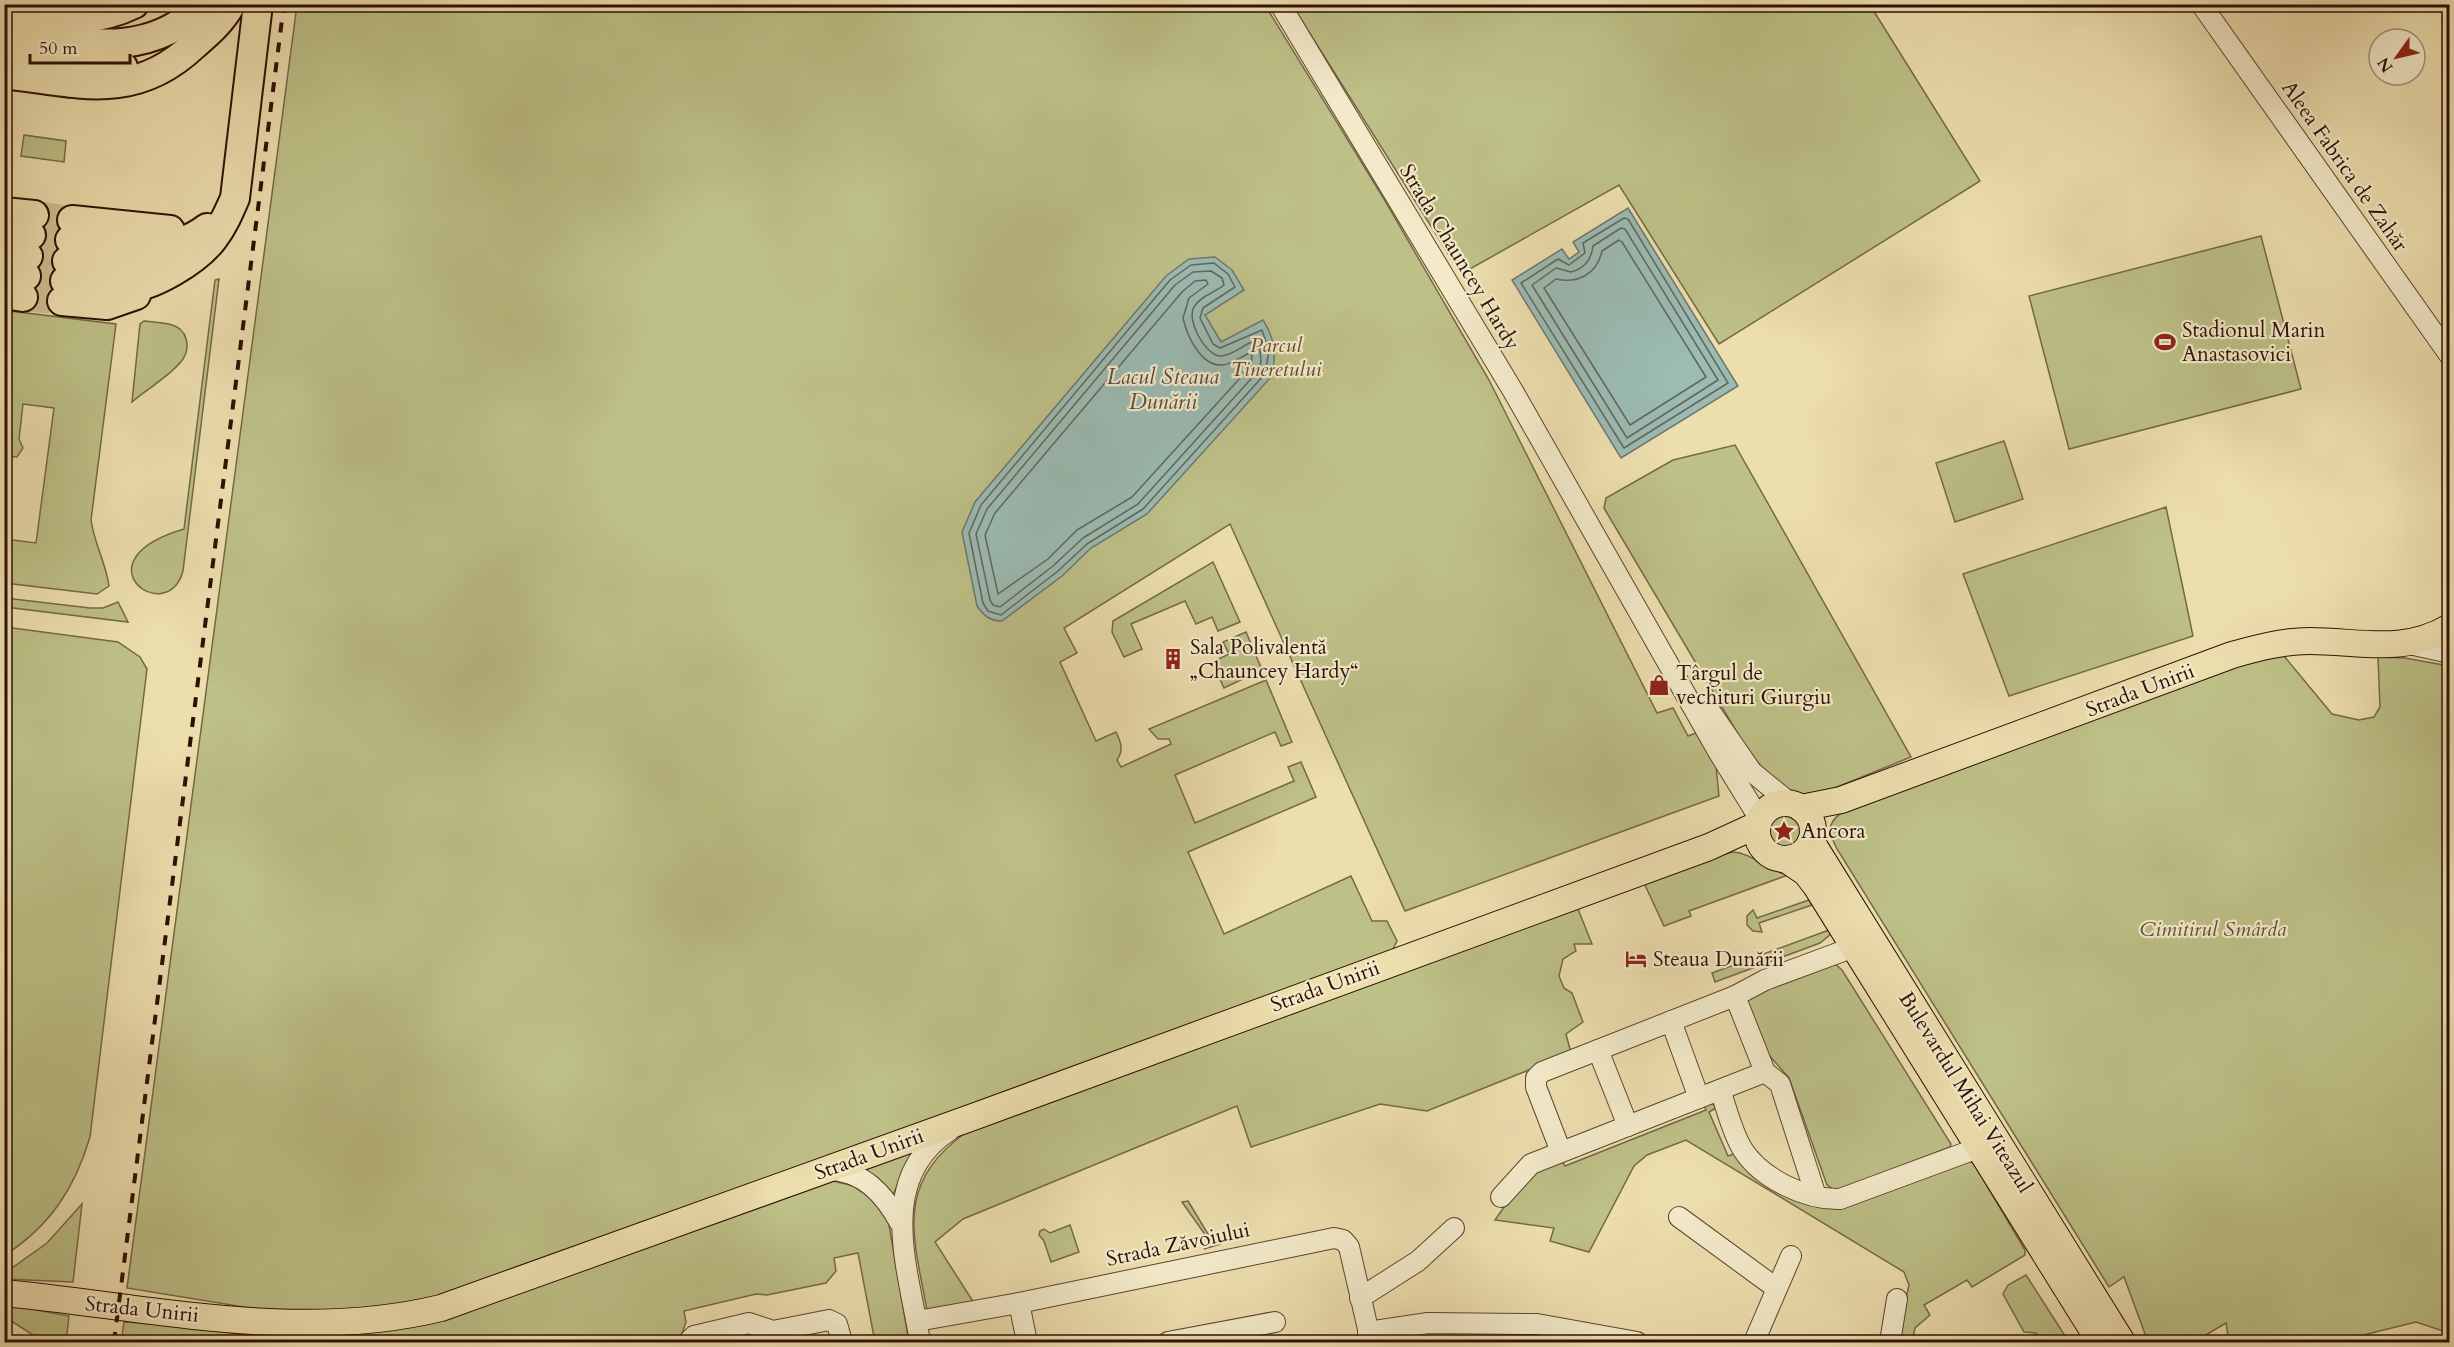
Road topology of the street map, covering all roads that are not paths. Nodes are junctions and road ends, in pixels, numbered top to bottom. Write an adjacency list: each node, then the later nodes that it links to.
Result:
1 (134, 4): 7 (highway)
2 (204, 4): 7 (highway)
3 (231, 4): 8 (highway)
4 (258, 4): 10 (highway)
5 (1280, 4): 16 (street, Strada Chauncey Hardy)
6 (2201, 4): 15 (street, Aleea Fabrica de Zahăr)
7 (6, 32): 8 (highway)
8 (195, 44): 9 (highway)
9 (4, 74)
10 (234, 198): 13 (highway); 14 (highway)
11 (4, 212): 12 (highway)
12 (18, 259)
13 (67, 261): 14 (highway); 14 (highway)
14 (171, 271)
15 (2450, 356)
16 (1596, 536): 21 (street, Strada Chauncey Hardy); 22 (street, Strada Chauncey Hardy)
17 (2450, 627): 18 (main road)
18 (2409, 644): 19 (street, Strada Unirii); 20 (main road, Strada Unirii)
19 (2450, 653)
20 (1841, 800): 21 (main road, Strada Unirii); 23 (main road, Strada Unirii)
21 (1796, 806): 22 (main road); 23 (main road)
22 (1759, 829): 24 (main road); 32 (main road, Strada Unirii)
23 (1812, 837): 24 (main road); 60 (main road, Bulevardul Mihai Viteazul)
24 (1787, 860): 25 (main road, Bulevardul Mihai Viteazul)
25 (1854, 947): 26 (street); 34 (main road, Bulevardul Mihai Viteazul)
26 (1735, 996): 27 (street); 29 (street)
27 (1671, 1021): 28 (street); 31 (street)
28 (1598, 1050): 33 (street); 35 (street)
29 (1765, 1072): 30 (street); 37 (street)
30 (1720, 1090): 31 (street); 37 (street)
31 (1699, 1098): 33 (street)
32 (973, 1117): 36 (main road, Strada Unirii); 40 (street)
33 (1628, 1126): 35 (street)
34 (1978, 1148): 37 (street); 59 (main road, Bulevardul Mihai Viteazul)
35 (1562, 1152): 38 (street)
36 (824, 1170): 40 (street); 44 (main road, Strada Unirii)
37 (1816, 1196)
38 (1501, 1197)
39 (1679, 1217): 43 (street)
40 (900, 1224): 48 (street)
41 (1454, 1228): 45 (street)
42 (1791, 1256): 43 (street)
43 (1776, 1288): 57 (street)
44 (4, 1293)
45 (1360, 1298): 47 (street, Strada Zăvoiului); 50 (street, Strada Zăvoiului)
46 (1897, 1299): 58 (street)
47 (1019, 1303): 48 (street, Strada Zăvoiului); 54 (street)
48 (917, 1321): 53 (street)
49 (1275, 1322): 55 (street)
50 (1370, 1337): 56 (street)
51 (688, 1342): 52 (street)
52 (842, 1342)
53 (920, 1342)
54 (1027, 1342)
55 (1168, 1342)
56 (1637, 1342)
57 (1754, 1342)
58 (1890, 1342)
59 (2100, 1342)
60 (2122, 1342)

